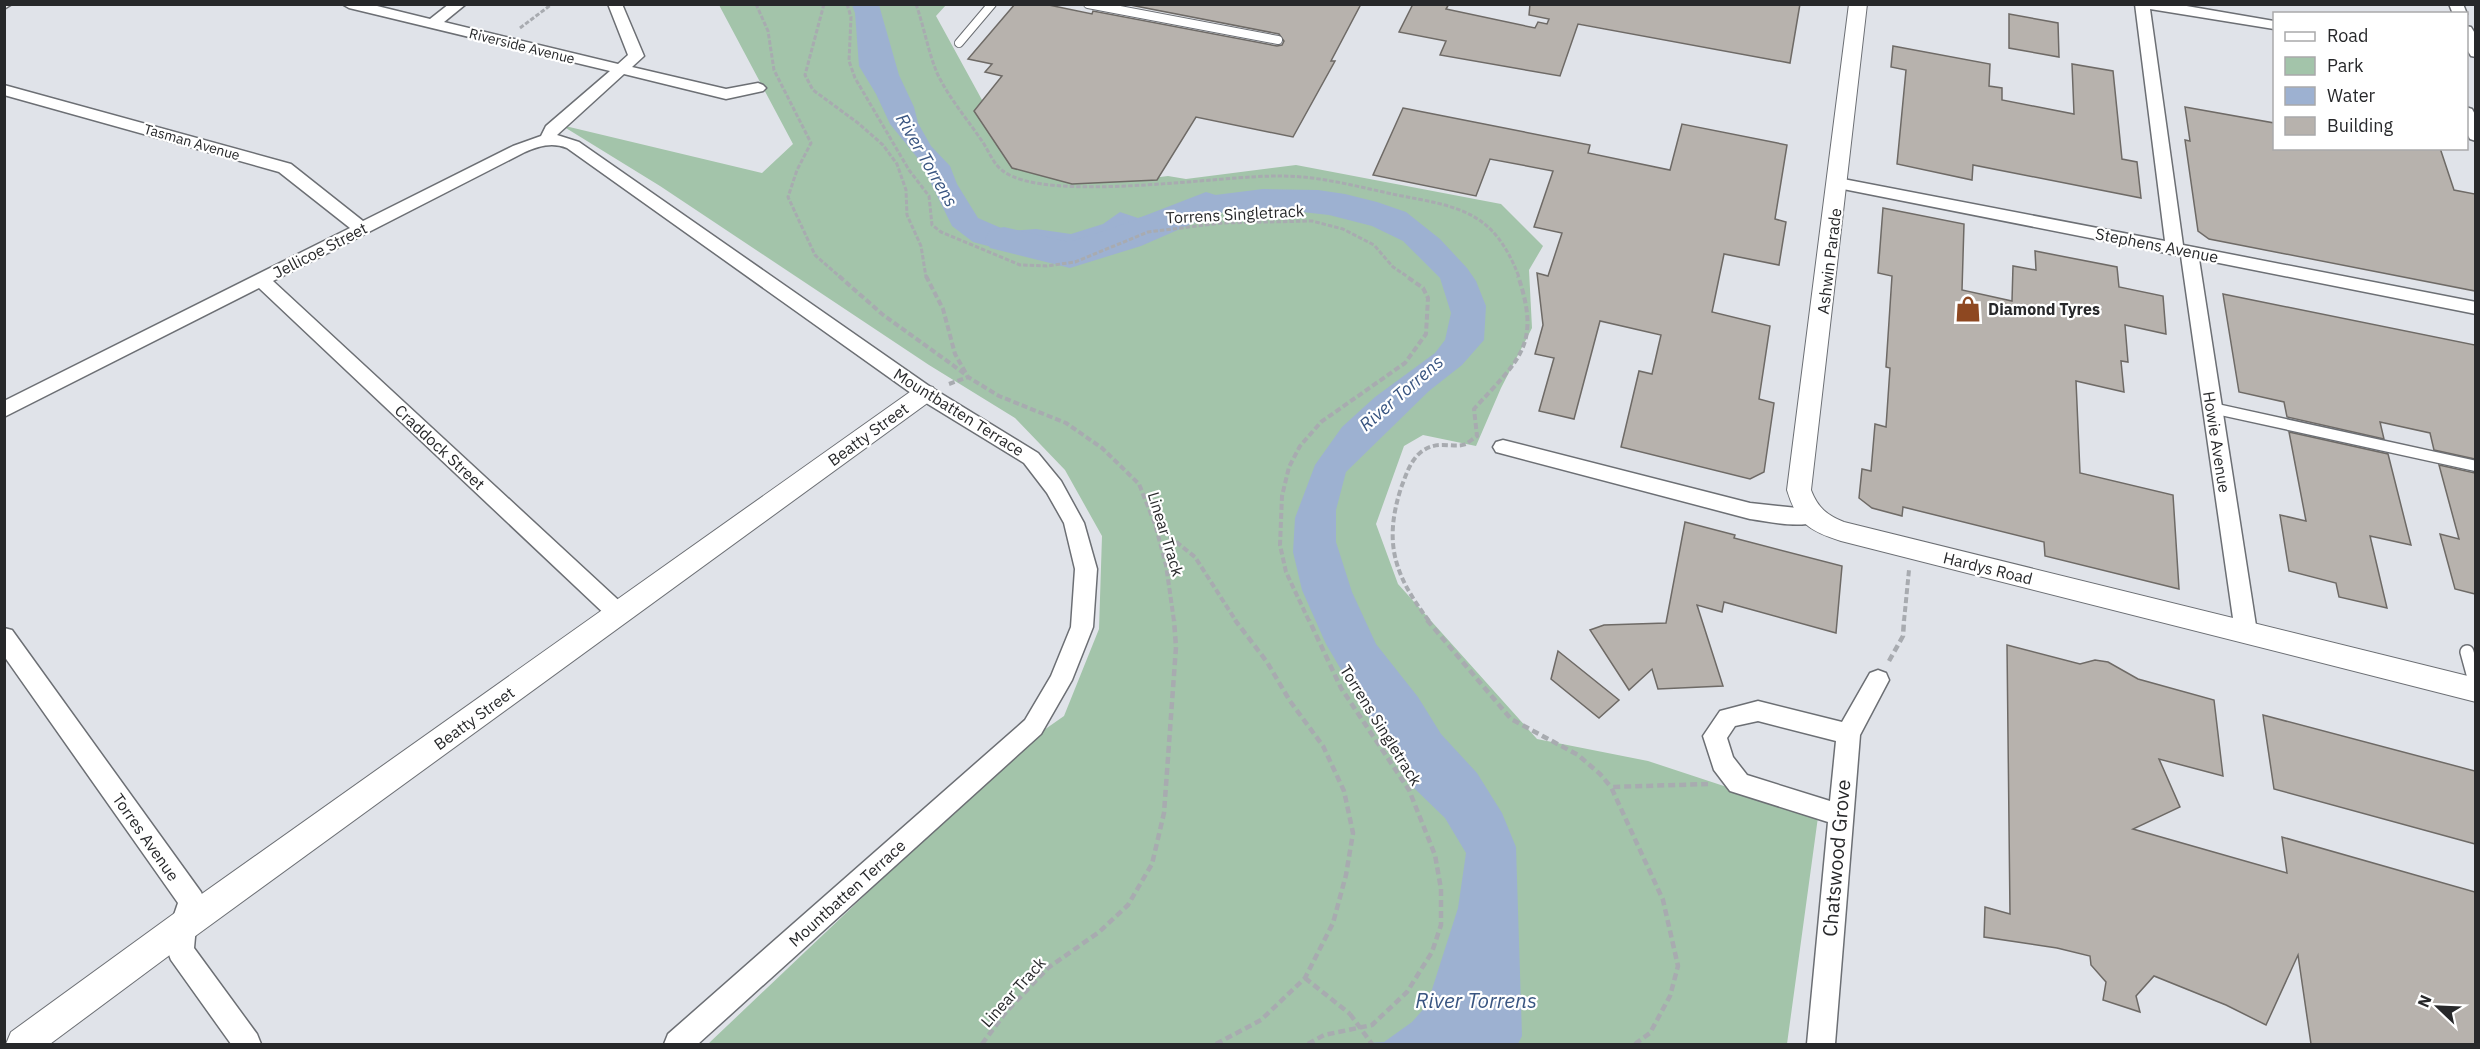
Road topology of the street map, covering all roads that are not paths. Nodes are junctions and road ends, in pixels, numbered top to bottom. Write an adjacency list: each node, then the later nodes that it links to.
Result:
1 (349, 4): 8 (street, Riverside Avenue)
2 (459, 4): 8 (street)
3 (615, 4): 14 (street)
4 (992, 4): 12 (lane)
5 (1088, 4): 11 (lane)
6 (1858, 4): 20 (street, Ashwin Parade)
7 (2144, 4): 9 (street); 22 (street, Howie Avenue)
8 (432, 24): 14 (street, Riverside Avenue)
9 (2273, 25)
10 (2468, 35): 13 (street)
11 (1278, 40)
12 (958, 42)
13 (2475, 52)
14 (620, 70): 15 (street, Riverside Avenue); 19 (street)
15 (758, 88)
16 (4, 90): 21 (street, Tasman Avenue)
17 (2468, 117): 18 (street)
18 (2475, 136)
19 (547, 140): 21 (street, Jellicoe Street); 25 (street, Mountbatten Terrace)
20 (1838, 183): 22 (street, Stephens Avenue); 32 (street, Ashwin Parade)
21 (361, 228): 23 (street, Jellicoe Street)
22 (2182, 250): 24 (street, Stephens Avenue); 26 (street, Howie Avenue)
23 (261, 280): 27 (street, Jellicoe Street); 33 (street, Craddock Street)
24 (2475, 308)
25 (925, 393): 33 (street, Beatty Street); 45 (street, Mountbatten Terrace)
26 (2212, 408): 29 (lane); 34 (street, Howie Avenue)
27 (4, 410)
28 (1503, 447): 32 (street, Hardys Road)
29 (2414, 452): 30 (lane); 31 (lane)
30 (2416, 464)
31 (2475, 466)
32 (1810, 516): 34 (street, Hardys Road)
33 (620, 614): 42 (street, Beatty Street)
34 (2246, 632): 39 (street, Hardys Road)
35 (4, 637): 42 (street, Torres Avenue)
36 (2467, 652): 38 (lane)
37 (1878, 680): 40 (street, Chatswood Grove)
38 (2475, 685)
39 (2475, 690)
40 (1848, 734): 41 (street, Chatswood Grove); 41 (street)
41 (1840, 815): 46 (street, Chatswood Grove)
42 (183, 926): 43 (street, Beatty Street); 44 (street, Torres Avenue)
43 (23, 1044)
44 (247, 1044)
45 (678, 1044)
46 (1821, 1044)

